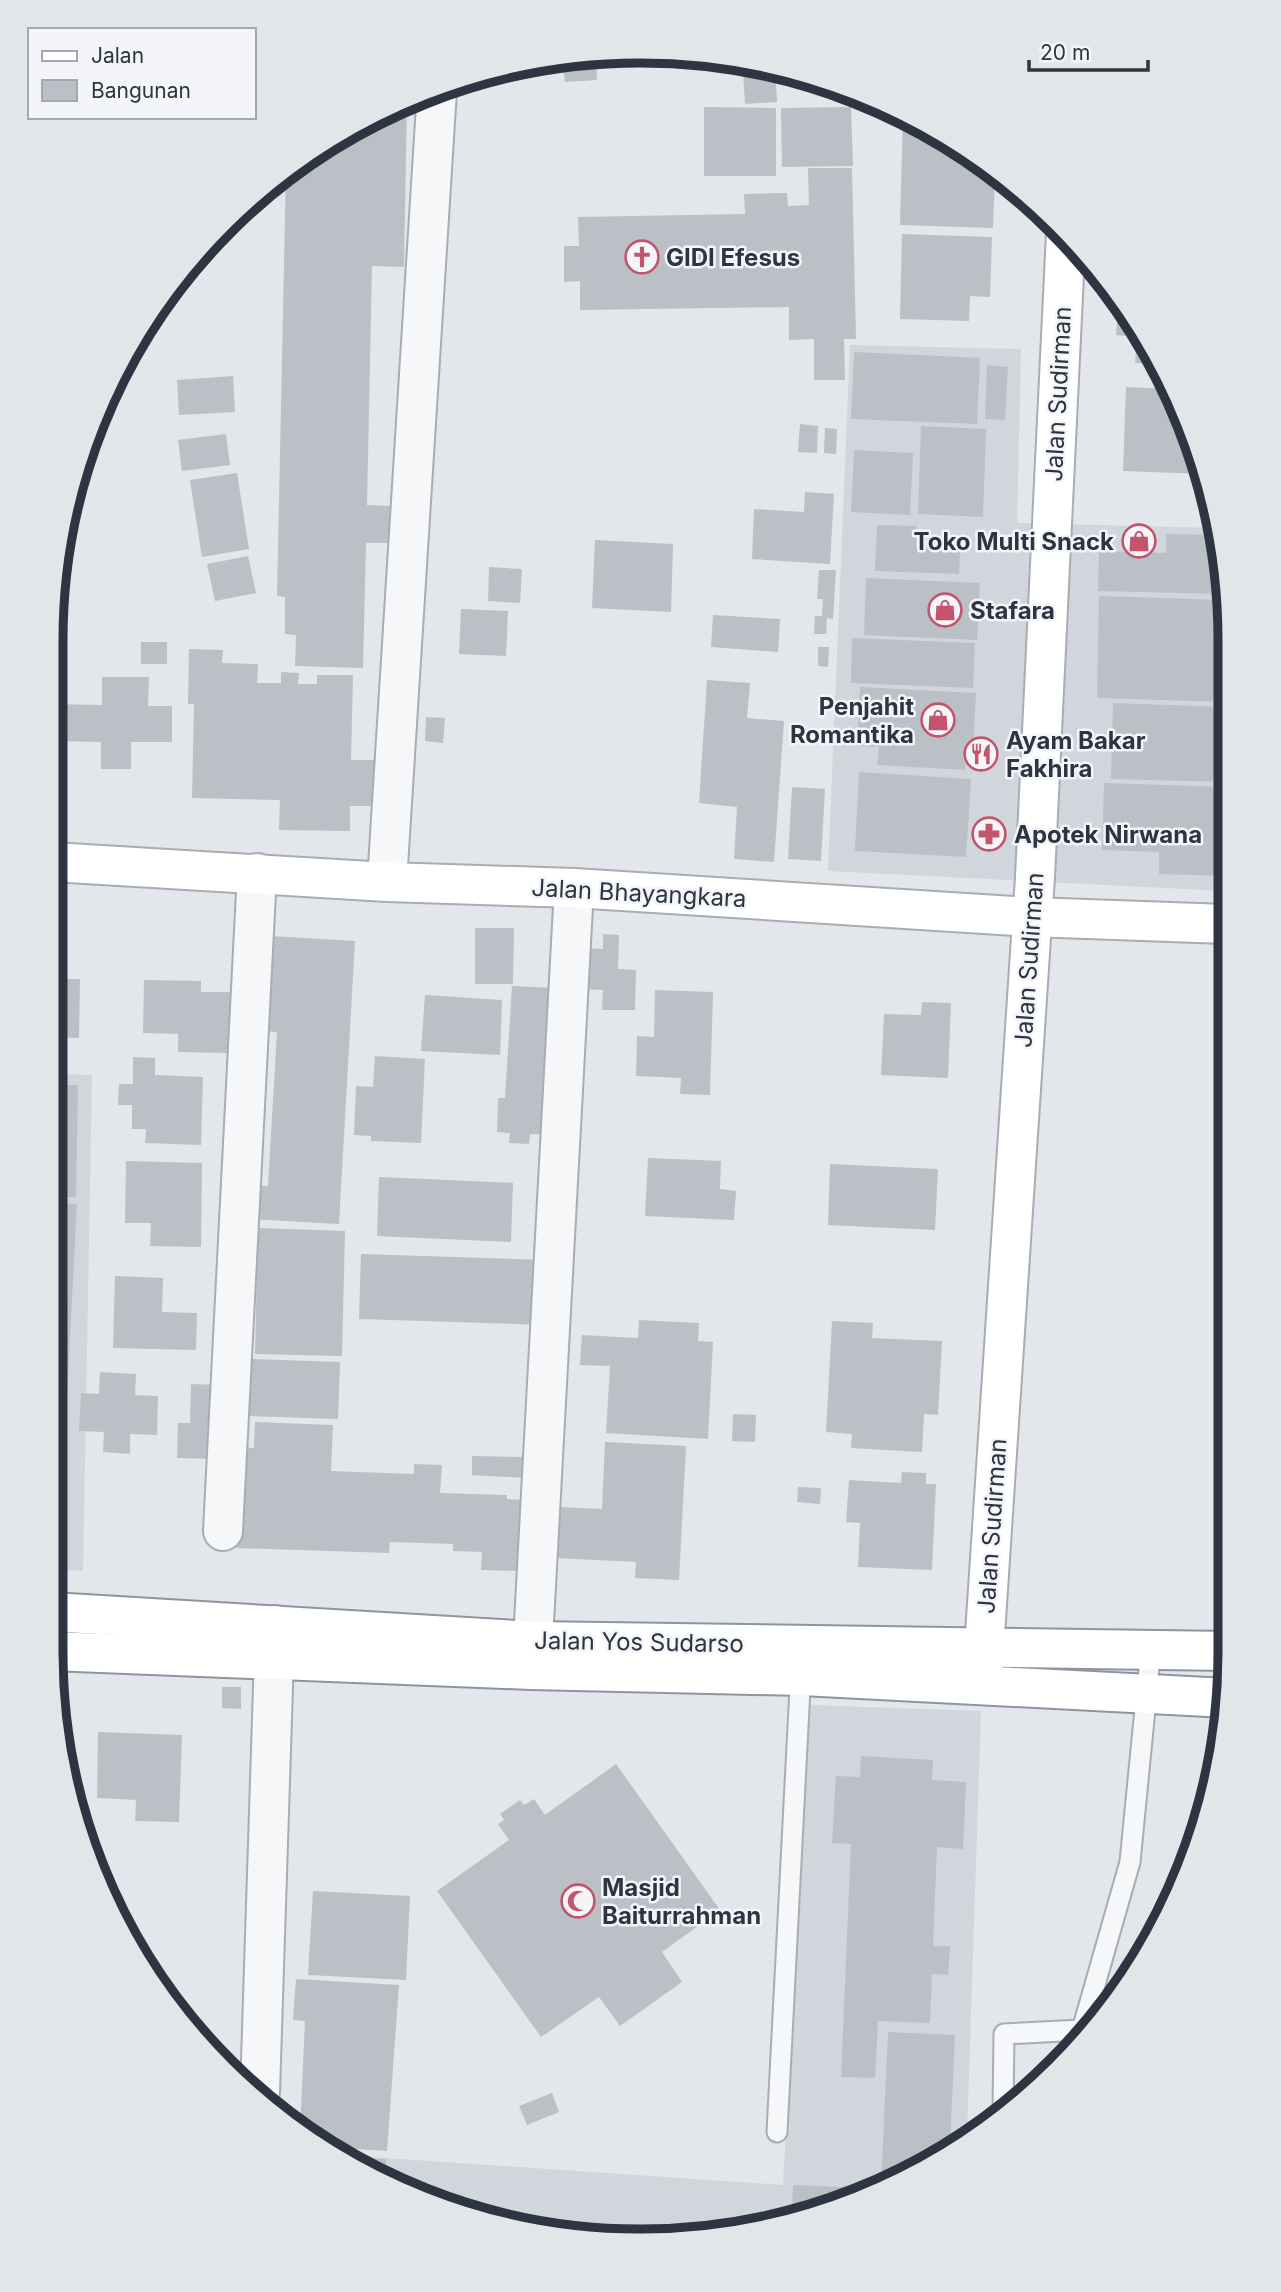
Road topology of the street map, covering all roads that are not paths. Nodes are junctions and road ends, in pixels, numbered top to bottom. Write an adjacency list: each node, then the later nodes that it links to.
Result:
1 (436, 101): 5 (street)
2 (1065, 249): 7 (main road, Jalan Sudirman)
3 (63, 863): 4 (main road, Jalan Bhayangkara)
4 (257, 873): 5 (main road, Jalan Bhayangkara); 9 (street)
5 (387, 882): 6 (main road, Jalan Bhayangkara)
6 (574, 888): 7 (main road, Jalan Bhayangkara); 11 (street)
7 (1031, 917): 8 (main road, Jalan Bhayangkara); 13 (main road, Jalan Sudirman)
8 (1218, 924)
9 (223, 1531)
10 (63, 1614): 12 (main road, Jalan Yos Sudarso)
11 (533, 1641): 12 (main road, Jalan Yos Sudarso); 17 (main road, Jalan Yos Sudarso)
12 (274, 1642): 15 (main road, Jalan Yos Sudarso); 17 (main road, Jalan Yos Sudarso); 23 (street)
13 (984, 1648): 14 (main road, Jalan Yos Sudarso); 17 (main road, Jalan Yos Sudarso); 18 (main road, Jalan Sudirman)
14 (1151, 1648): 16 (main road, Jalan Yos Sudarso); 19 (lane)
15 (63, 1651)
16 (1218, 1651)
17 (800, 1660): 18 (main road, Jalan Yos Sudarso); 25 (lane)
18 (982, 1686): 19 (main road, Jalan Yos Sudarso)
19 (1146, 1694): 20 (main road, Jalan Yos Sudarso); 21 (lane)
20 (1216, 1697)
21 (1085, 2020)
22 (1076, 2030): 24 (lane)
23 (260, 2086)
24 (1003, 2101)
25 (777, 2133)

